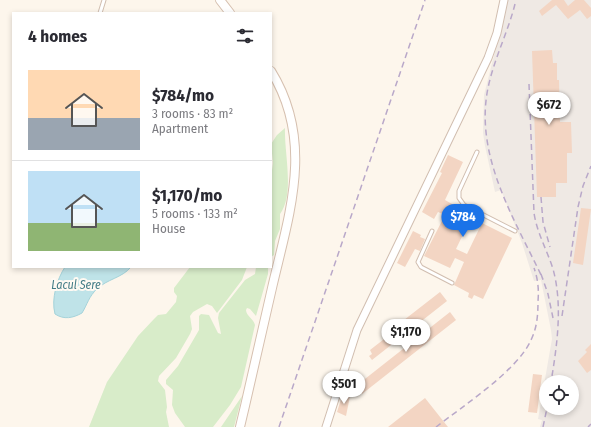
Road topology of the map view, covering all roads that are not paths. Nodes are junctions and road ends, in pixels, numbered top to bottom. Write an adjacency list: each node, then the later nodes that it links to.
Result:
1 (104, 0): 4 (lane)
2 (220, 0): 5 (main road)
3 (504, 0): 12 (street)
4 (100, 12)
5 (229, 12)
6 (272, 74): 11 (main road)
7 (477, 152): 9 (lane)
8 (432, 231): 10 (lane)
9 (516, 231)
10 (452, 283)
11 (240, 427)
12 (326, 427)

